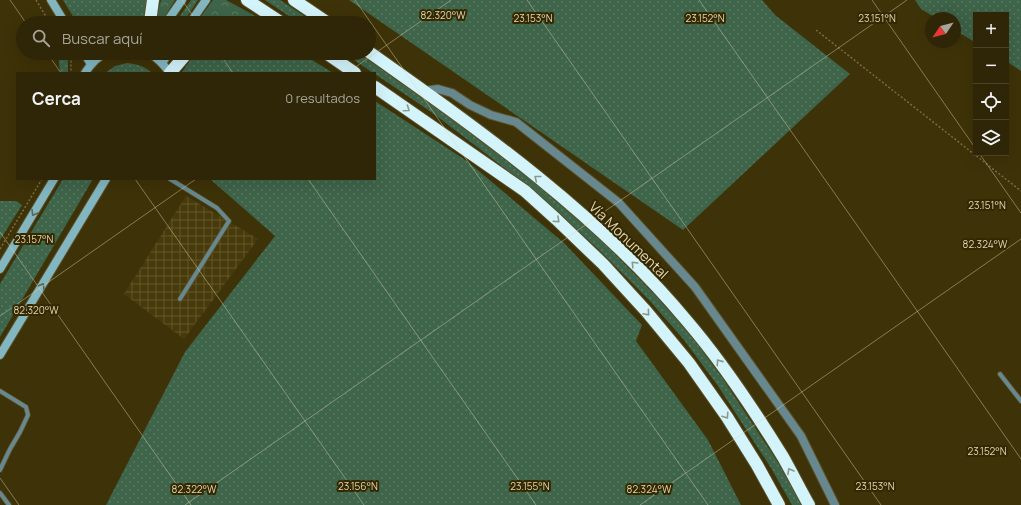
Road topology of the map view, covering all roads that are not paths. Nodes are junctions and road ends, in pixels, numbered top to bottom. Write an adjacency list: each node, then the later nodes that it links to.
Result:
1 (51, 0): 9 (street)
2 (153, 0): 10 (highway)
3 (182, 0): 11 (street)
4 (206, 0): 12 (street)
5 (247, 0): 13 (highway)
6 (294, 0): 8 (highway)
7 (305, 0): 8 (highway)
8 (313, 12): 14 (highway)
9 (61, 16)
10 (151, 16)
11 (171, 16)
12 (195, 16)
13 (271, 16)
14 (318, 16)
15 (376, 57): 29 (highway, Vía Monumental)
16 (88, 60): 23 (street)
17 (95, 60): 23 (street)
18 (159, 60): 22 (street)
19 (164, 60): 22 (street)
20 (182, 60): 26 (highway)
21 (336, 60): 27 (highway)
22 (162, 63): 25 (street)
23 (91, 64): 24 (street)
24 (86, 72)
25 (169, 72)
26 (171, 72)
27 (354, 72)
28 (376, 88): 42 (highway, one-way to 42)
29 (424, 91): 43 (highway, Vía Monumental, one-way to 29); 44 (street)
30 (53, 180): 33 (street, one-way to 33)
31 (105, 180): 35 (street, one-way to 31)
32 (172, 180): 34 (lane)
33 (0, 269)
34 (180, 299)
35 (0, 355)
36 (1000, 374): 38 (lane)
37 (0, 391): 39 (lane)
38 (1021, 401)
39 (0, 470)
40 (0, 494): 41 (lane)
41 (9, 505)
42 (779, 505)
43 (809, 505)
44 (835, 505)

